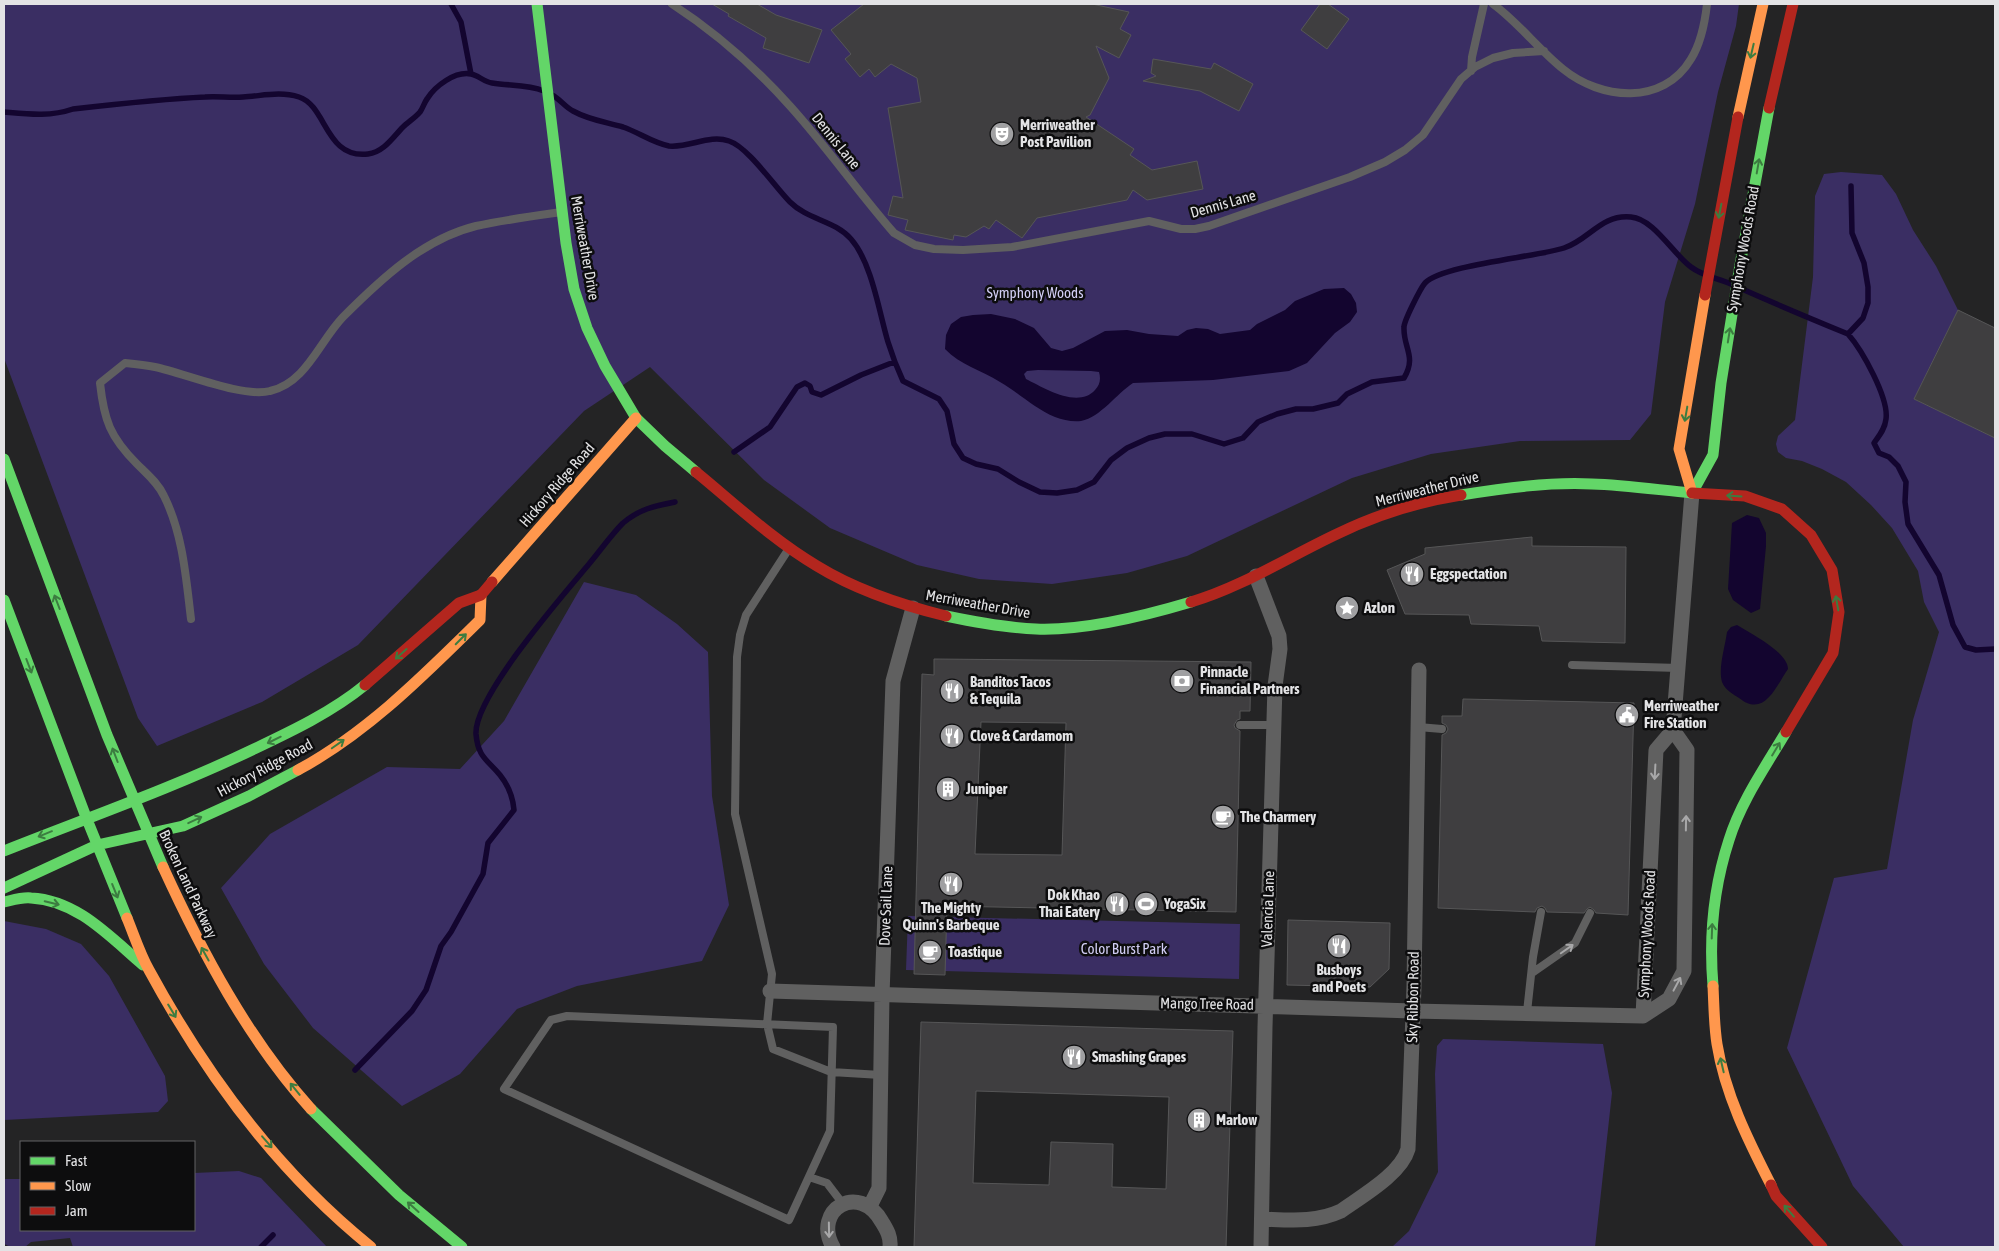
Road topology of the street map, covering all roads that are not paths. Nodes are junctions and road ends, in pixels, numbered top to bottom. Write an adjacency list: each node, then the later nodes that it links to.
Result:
1 (537, 4): 12 (main road, Merriweather Drive)
2 (672, 4): 11 (lane, Dennis Lane)
3 (1484, 4): 11 (lane)
4 (1493, 4): 10 (lane)
5 (1708, 4): 10 (lane)
6 (1763, 4): 15 (main road, Symphony Woods Road, one-way to 15)
7 (1783, 4): 9 (main road)
8 (1793, 4): 9 (main road, Symphony Woods Road)
9 (1789, 21): 15 (main road, Symphony Woods Road, one-way to 9)
10 (1544, 51): 11 (lane, Dennis Lane)
11 (1471, 71)
12 (562, 212): 13 (main road, Merriweather Drive); 21 (lane)
13 (636, 418): 16 (main road, Merriweather Drive); 18 (main road, Hickory Ridge Road)
14 (4, 459): 30 (main road, Broken Land Parkway, one-way to 14)
15 (1692, 493): 17 (main road, Merriweather Drive); 23 (street, Symphony Woods Road); 59 (main road, Merriweather Drive, one-way to 15)
16 (789, 548): 20 (main road, Merriweather Drive); 41 (lane)
17 (1256, 576): 20 (main road, Merriweather Drive); 26 (street, Valencia Lane)
18 (482, 595): 30 (main road, Hickory Ridge Road, one-way to 30); 32 (main road, Hickory Ridge Road, one-way to 18)
19 (4, 600): 31 (main road, one-way to 31)
20 (914, 608): 42 (street, Dove Sail Lane)
21 (191, 619)
22 (1572, 665): 23 (lane)
23 (1679, 668): 29 (street, Symphony Woods Road)
24 (1419, 670): 27 (street, Sky Ribbon Road)
25 (1240, 725): 26 (lane)
26 (1274, 725): 43 (street, Valencia Lane)
27 (1418, 728): 28 (lane); 44 (street, Sky Ribbon Road)
28 (1442, 729)
29 (1673, 730): 46 (street, Symphony Woods Road, one-way to 46); 46 (street, Symphony Woods Road, one-way to 29)
30 (133, 800): 31 (main road, Hickory Ridge Road); 32 (main road, Broken Land Parkway)
31 (86, 817): 33 (main road); 34 (main road, Hickory Ridge Road, one-way to 34)
32 (148, 833): 33 (main road, Hickory Ridge Road); 55 (main road, Broken Land Parkway, one-way to 32)
33 (97, 845): 35 (main road, Hickory Ridge Road); 39 (main road, one-way to 39)
34 (4, 851)
35 (4, 888)
36 (4, 902): 39 (main road, one-way to 39)
37 (1541, 912): 40 (lane)
38 (1590, 913): 40 (lane, one-way to 38)
39 (148, 969): 54 (main road, one-way to 54)
40 (1532, 973): 45 (lane)
41 (770, 991): 42 (street, Mango Tree Road); 47 (lane)
42 (882, 996): 43 (street, Mango Tree Road); 49 (street, Dove Sail Lane)
43 (1266, 1005): 44 (street, Mango Tree Road); 53 (street, Valencia Lane)
44 (1413, 1011): 45 (street, Mango Tree Road); 53 (street, Sky Ribbon Road)
45 (1527, 1012): 46 (street, Mango Tree Road)
46 (1643, 1016)
47 (767, 1024): 48 (lane); 48 (lane); 50 (lane)
48 (831, 1072): 49 (lane); 50 (lane)
49 (881, 1075): 52 (street, Dove Sail Lane)
50 (809, 1177): 51 (lane)
51 (844, 1204): 52 (street); 56 (street, one-way to 56)
52 (870, 1206): 57 (street)
53 (1262, 1219): 58 (street, Valencia Lane)
54 (371, 1247)
55 (462, 1247)
56 (833, 1247)
57 (890, 1247)
58 (1262, 1247)
59 (1822, 1247)

